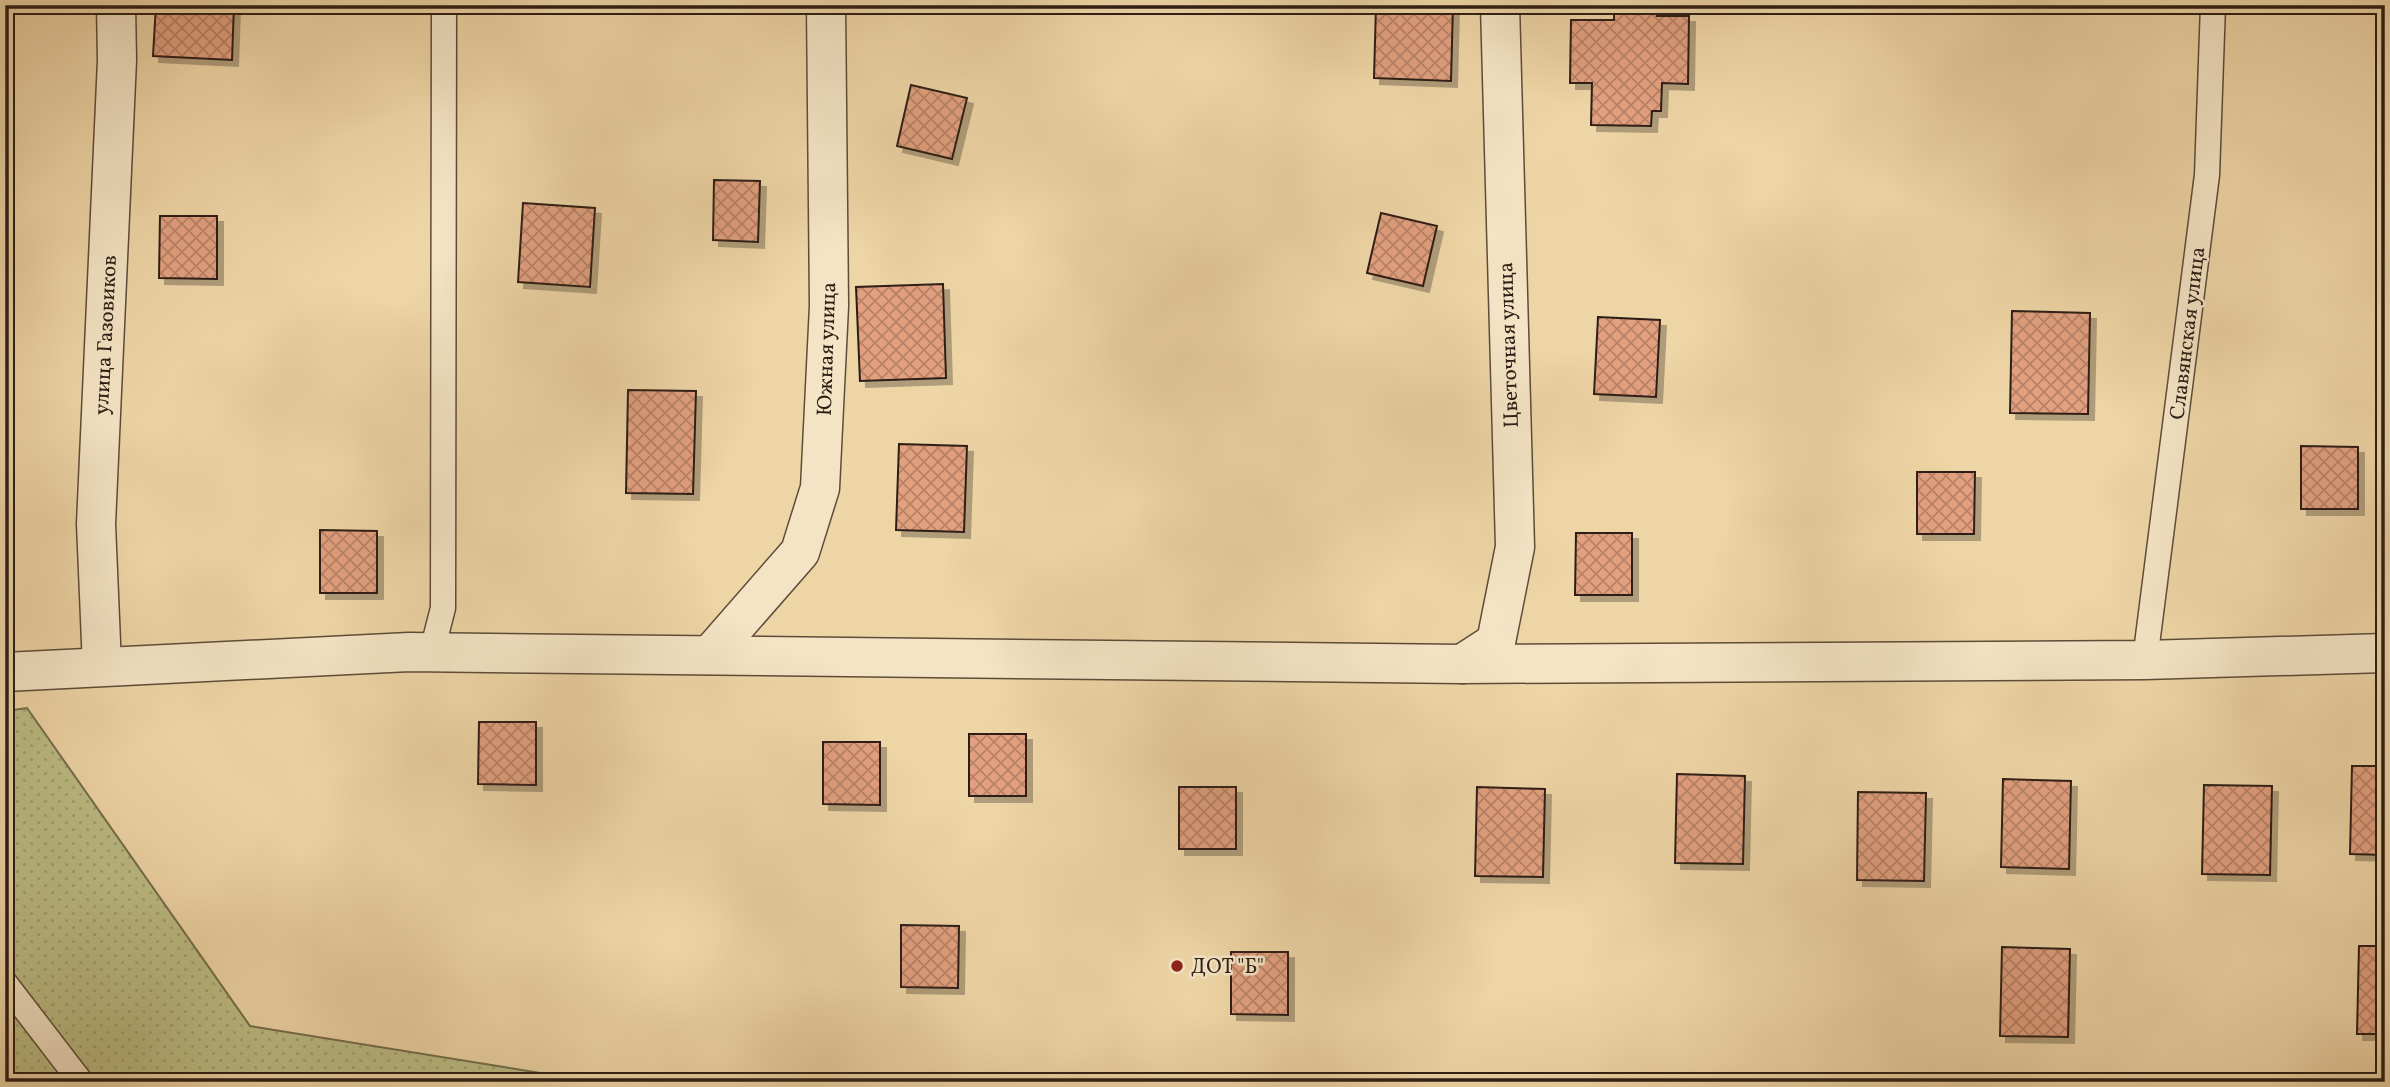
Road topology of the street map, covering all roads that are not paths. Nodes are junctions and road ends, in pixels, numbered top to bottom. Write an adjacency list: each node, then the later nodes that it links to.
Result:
1 (116, 5): 11 (street, улица Газовиков)
2 (444, 5): 6 (lane)
3 (826, 5): 8 (street, Южная улица)
4 (1500, 5): 10 (street, Цветочная улица)
5 (2213, 5): 9 (lane, Славянская улица)
6 (409, 652): 8 (street); 11 (street)
7 (2385, 653): 9 (street)
8 (710, 655): 10 (street)
9 (2145, 660): 10 (street)
10 (1462, 664)
11 (102, 666): 12 (street)
12 (5, 671)
13 (5, 983): 14 (lane)
14 (81, 1082)

